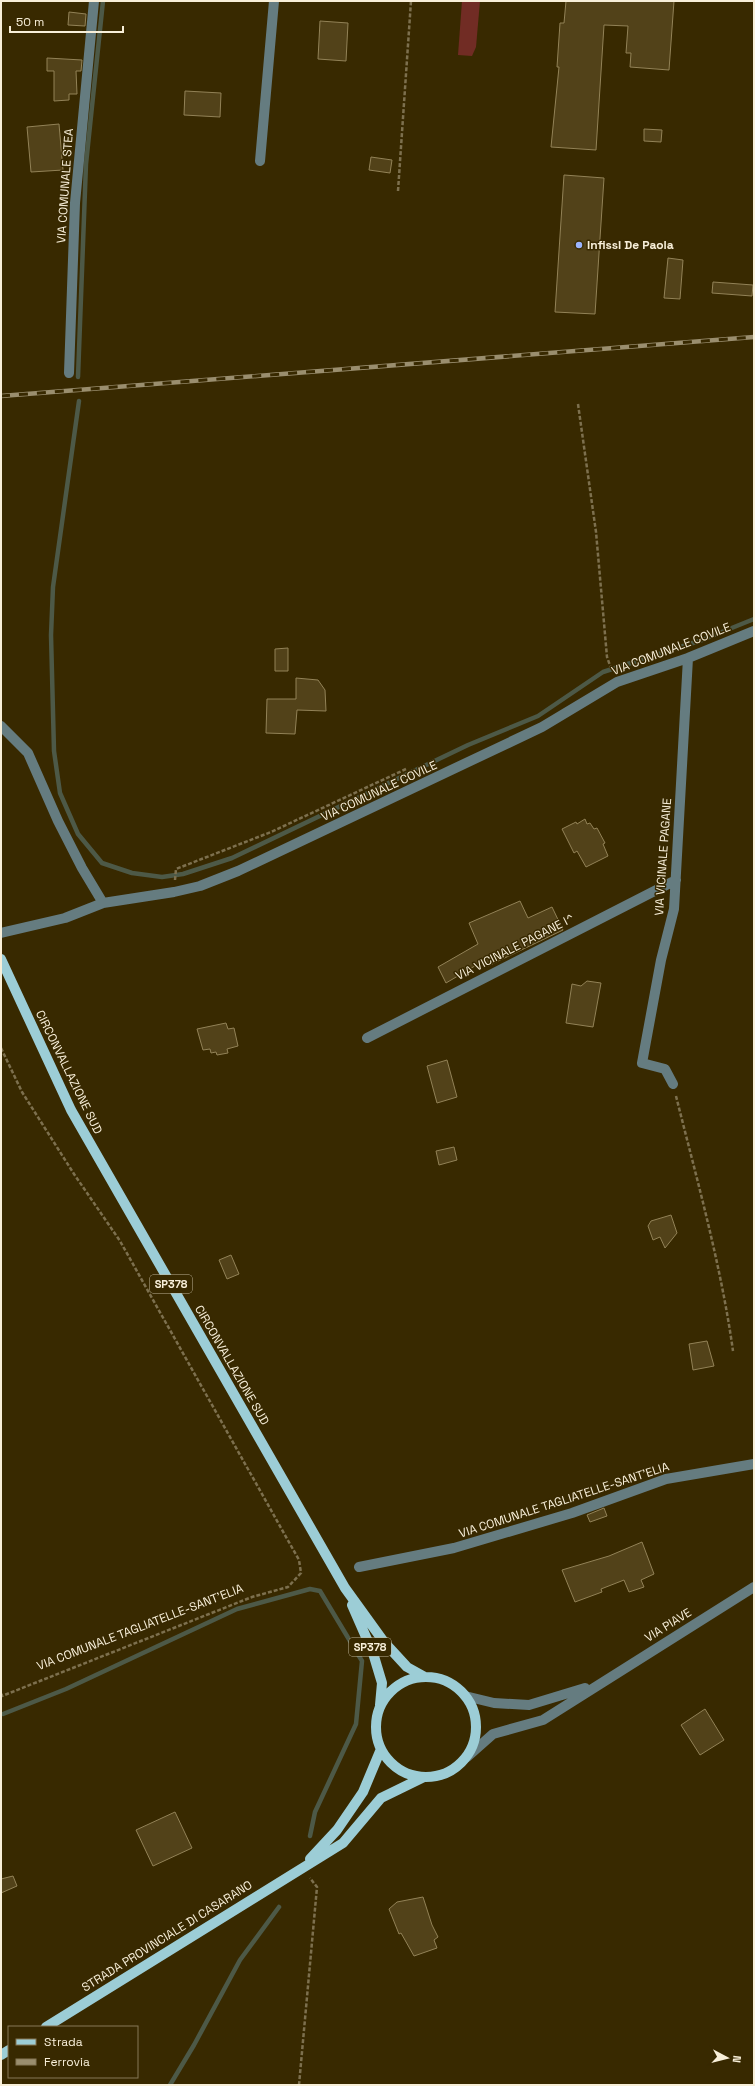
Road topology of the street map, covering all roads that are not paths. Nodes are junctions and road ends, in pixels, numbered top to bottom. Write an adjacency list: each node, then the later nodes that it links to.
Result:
1 (94, 1): 4 (street, VIA COMUNALE STEA)
2 (274, 1): 3 (street)
3 (260, 161)
4 (69, 373)
5 (754, 631): 6 (street, VIA COMUNALE COVILE)
6 (688, 658): 8 (street, VIA VICINALE PAGANE); 9 (street, VIA COMUNALE COVILE)
7 (1, 726): 9 (street)
8 (676, 880): 12 (street, VIA VICINALE PAGANE I^); 13 (street, VIA VICINALE PAGANE)
9 (103, 903): 10 (street, VIA COMUNALE COVILE)
10 (1, 933)
11 (1, 959): 17 (main road, CIRCONVALLAZIONE SUD / SP378)
12 (367, 1038)
13 (673, 1084)
14 (754, 1464): 15 (street, VIA COMUNALE TAGLIATELLE-SANT'ELIA)
15 (359, 1567)
16 (754, 1587): 19 (street, VIA PIAVE)
17 (345, 1588): 18 (main road, CIRCONVALLAZIONE SUD / SP378); 21 (main road, SP378)
18 (425, 1677): 20 (main road, CIRCONVALLAZIONE SUD / SP378); 21 (main road, CIRCONVALLAZIONE SUD / SP378)
19 (595, 1686): 20 (street, VIA PIAVE); 23 (street, VIA PIAVE)
20 (465, 1696): 23 (main road, CIRCONVALLAZIONE SUD / SP378)
21 (380, 1709): 22 (main road, CIRCONVALLAZIONE SUD / SP378)
22 (381, 1749): 24 (main road, CIRCONVALLAZIONE SUD / SP378); 25 (main road, STRADA PROVINCIALE DI CASARANO)
23 (467, 1757): 24 (main road, CIRCONVALLAZIONE SUD / SP378)
24 (424, 1777): 25 (main road, STRADA PROVINCIALE DI CASARANO)
25 (302, 1868): 26 (main road, STRADA PROVINCIALE DI CASARANO)
26 (48, 2026)

